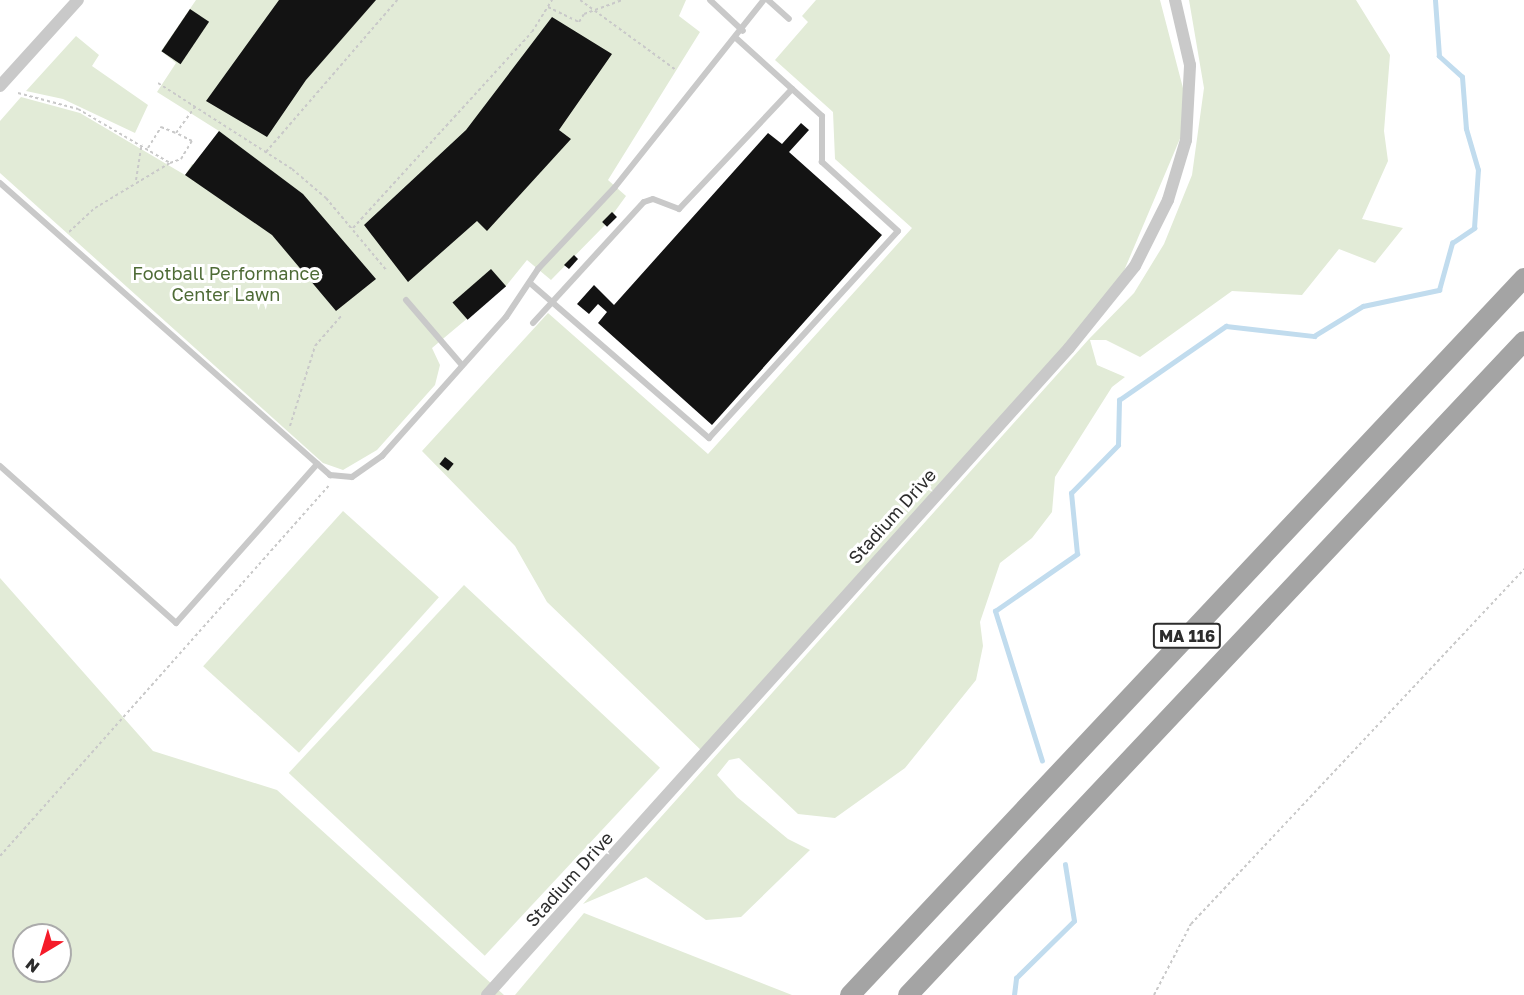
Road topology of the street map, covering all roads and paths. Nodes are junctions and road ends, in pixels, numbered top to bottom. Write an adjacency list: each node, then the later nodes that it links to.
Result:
1 (78, 0): 16 (street)
2 (397, 0): 23 (path)
3 (552, 0): 9 (path)
4 (580, 0): 10 (path)
5 (622, 0): 10 (path)
6 (710, 0): 12 (lane)
7 (766, 0): 11 (lane); 12 (lane)
8 (1175, 0): 44 (street, Stadium Drive)
9 (548, 7): 10 (path); 27 (path)
10 (592, 11): 14 (path)
11 (789, 19)
12 (743, 31): 13 (lane)
13 (737, 39): 17 (lane); 31 (lane)
14 (676, 70)
15 (158, 83): 19 (path)
16 (0, 86)
17 (792, 89): 33 (lane); 33 (lane)
18 (18, 93): 21 (path)
19 (195, 107): 20 (path); 23 (path)
20 (176, 133): 22 (path); 24 (path)
21 (142, 144): 22 (path); 25 (path)
22 (148, 148): 24 (path)
23 (266, 152): 27 (path)
24 (170, 163): 25 (path)
25 (136, 182): 28 (path)
26 (0, 183): 28 (lane)
27 (353, 228): 29 (path)
28 (62, 239): 38 (lane)
29 (387, 271)
30 (1524, 278): 45 (main road, MA 116)
31 (530, 283): 33 (lane); 37 (lane)
32 (406, 300): 37 (lane)
33 (552, 301): 35 (lane)
34 (341, 316): 38 (path)
35 (533, 323)
36 (1524, 341): 46 (main road, MA 116)
37 (462, 365): 41 (lane)
38 (285, 436): 39 (lane)
39 (317, 464): 40 (lane); 41 (lane)
40 (0, 466)
41 (335, 478): 43 (path)
42 (1524, 568): 47 (path)
43 (0, 856)
44 (487, 995)
45 (850, 995)
46 (908, 995)
47 (1154, 995)

